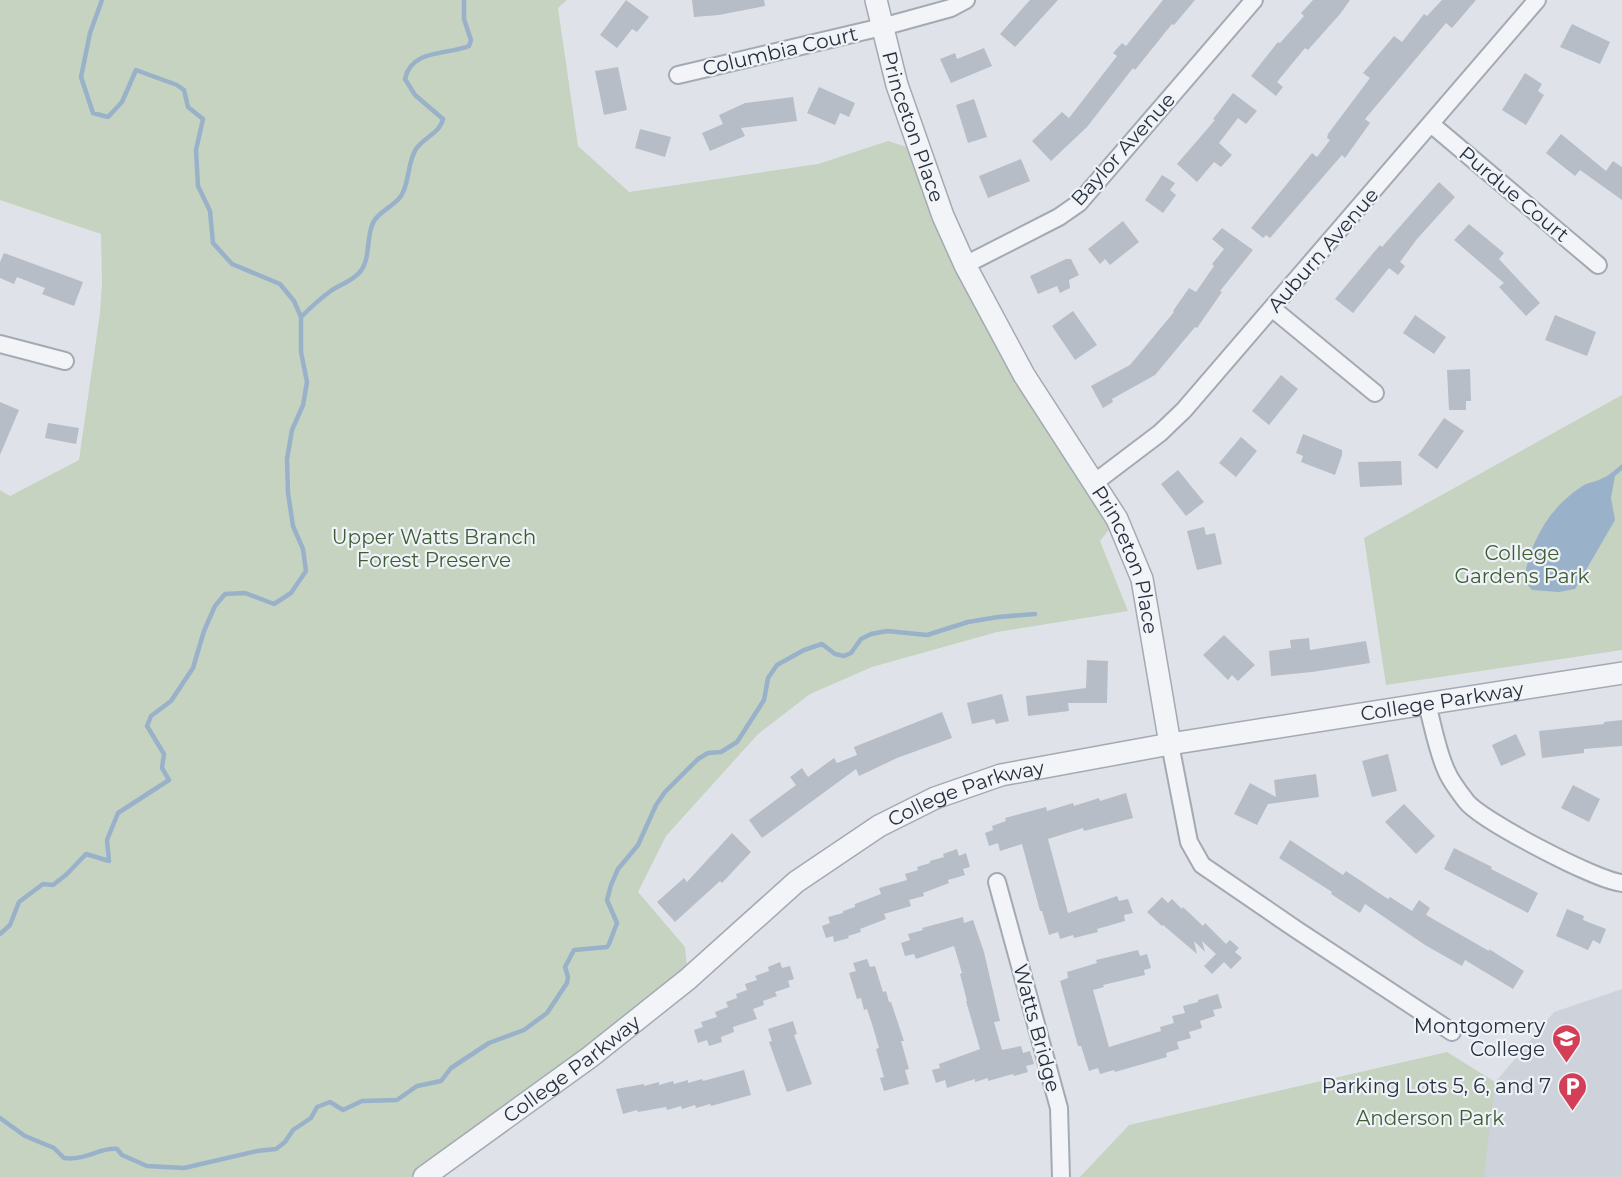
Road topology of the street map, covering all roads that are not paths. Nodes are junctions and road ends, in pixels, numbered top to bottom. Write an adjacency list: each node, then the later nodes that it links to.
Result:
1 (876, 0): 5 (street, Princeton Place)
2 (966, 0): 5 (street, Columbia Court)
3 (1254, 0): 8 (street, Baylor Avenue)
4 (1537, 0): 7 (street, Auburn Avenue)
5 (882, 27): 6 (street, Columbia Court); 8 (street, Princeton Place)
6 (678, 75)
7 (1431, 124): 9 (street, Purdue Court); 10 (street, Auburn Avenue)
8 (965, 265): 14 (street, Princeton Place)
9 (1598, 265)
10 (1273, 309): 13 (street); 14 (street, Auburn Avenue)
11 (0, 344): 12 (street)
12 (65, 361)
13 (1375, 393)
14 (1094, 483): 17 (street, Princeton Place)
15 (1622, 673): 16 (street, College Parkway)
16 (1427, 704): 17 (street, College Parkway); 19 (street)
17 (1170, 744): 20 (street, Princeton Place); 21 (street, College Parkway)
18 (997, 882): 22 (street, Watts Bridge)
19 (1622, 884)
20 (1452, 1032)
21 (424, 1177)
22 (1061, 1177)

